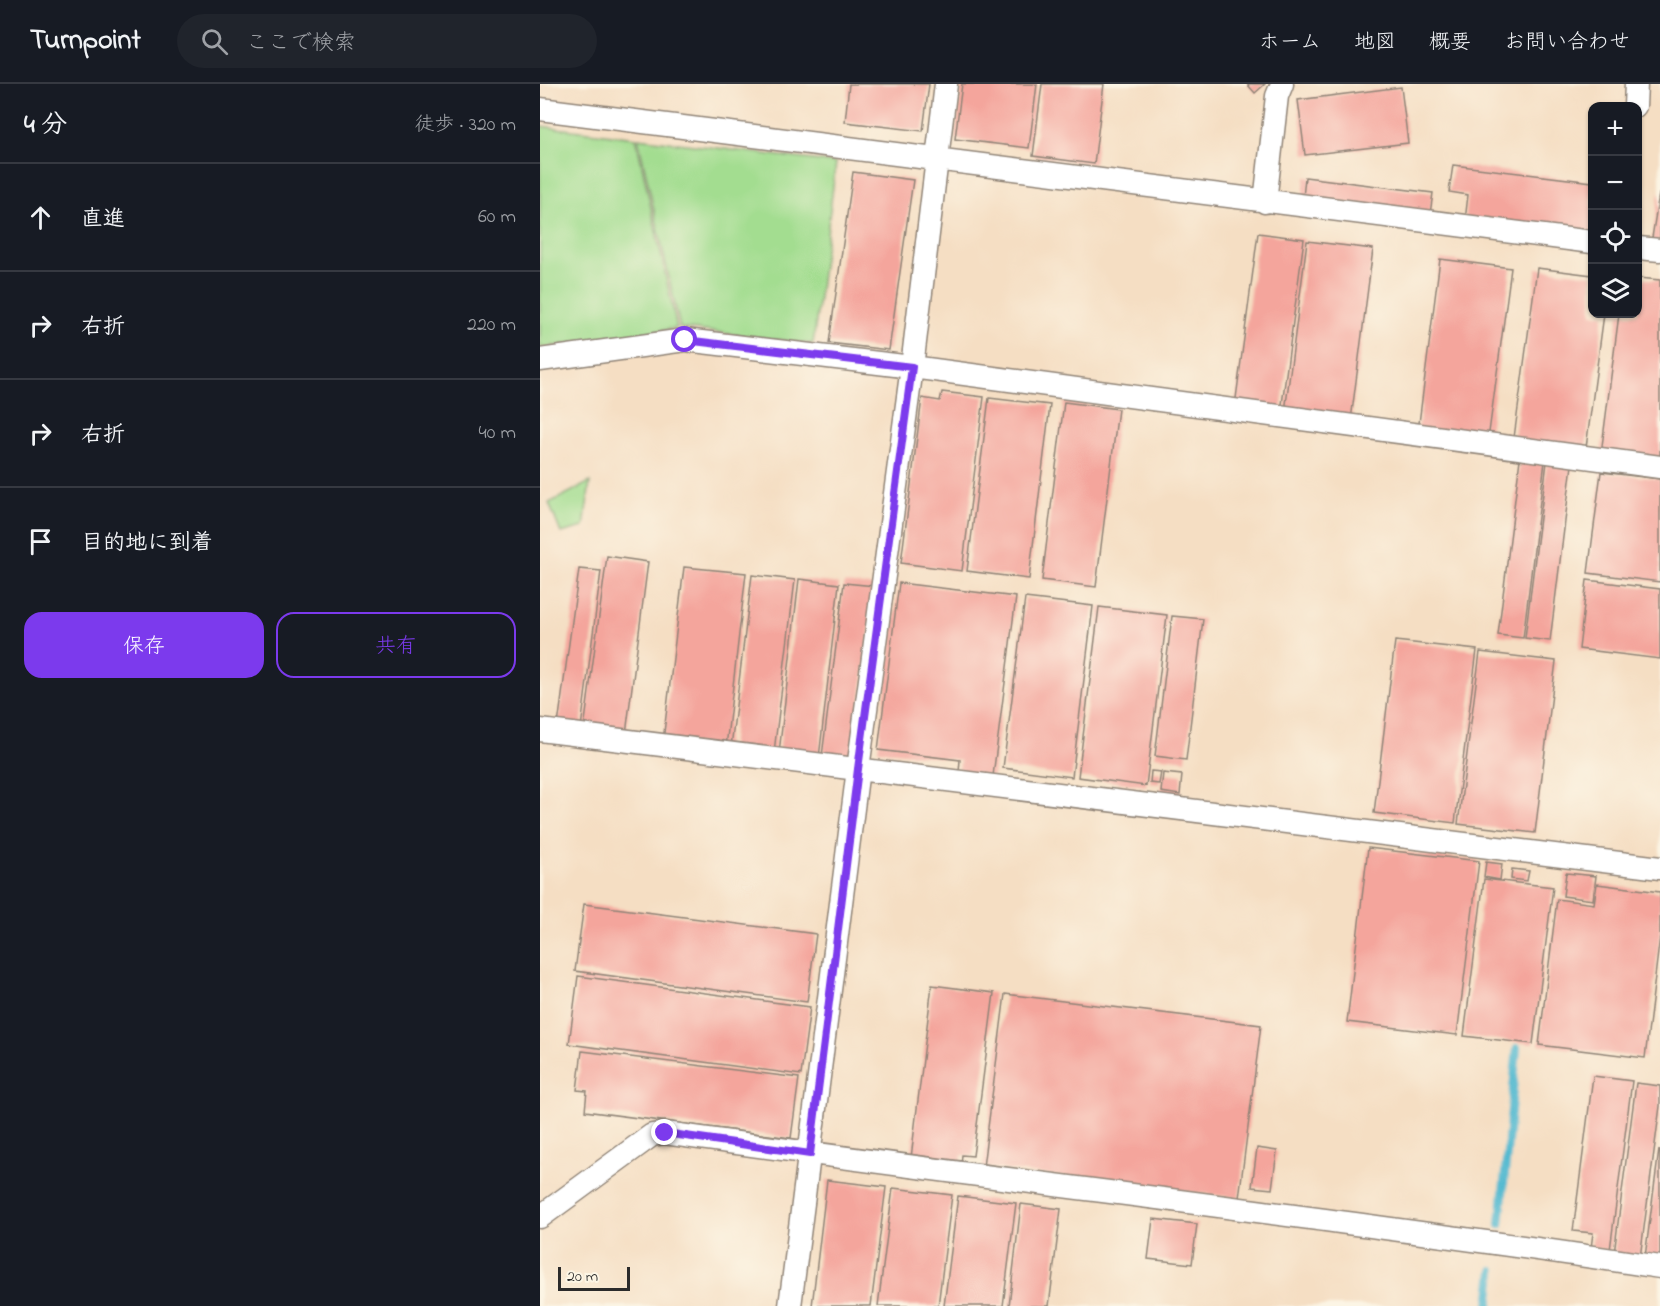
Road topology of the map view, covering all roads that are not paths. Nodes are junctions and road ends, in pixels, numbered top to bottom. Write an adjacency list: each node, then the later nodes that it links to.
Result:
1 (946, 84): 6 (street)
2 (1282, 84): 7 (street)
3 (1636, 84): 4 (street)
4 (1635, 102)
5 (540, 109): 6 (street)
6 (937, 159): 7 (street); 12 (street)
7 (1265, 202): 8 (street)
8 (1588, 241)
9 (1642, 248): 10 (street)
10 (1660, 250)
11 (540, 360): 12 (street)
12 (912, 367): 13 (street); 15 (street)
13 (1660, 467)
14 (540, 730): 15 (street)
15 (858, 769): 16 (street); 17 (street)
16 (1660, 868)
17 (810, 1154): 18 (street); 19 (street); 20 (street)
18 (540, 1218)
19 (1660, 1267)
20 (790, 1306)

